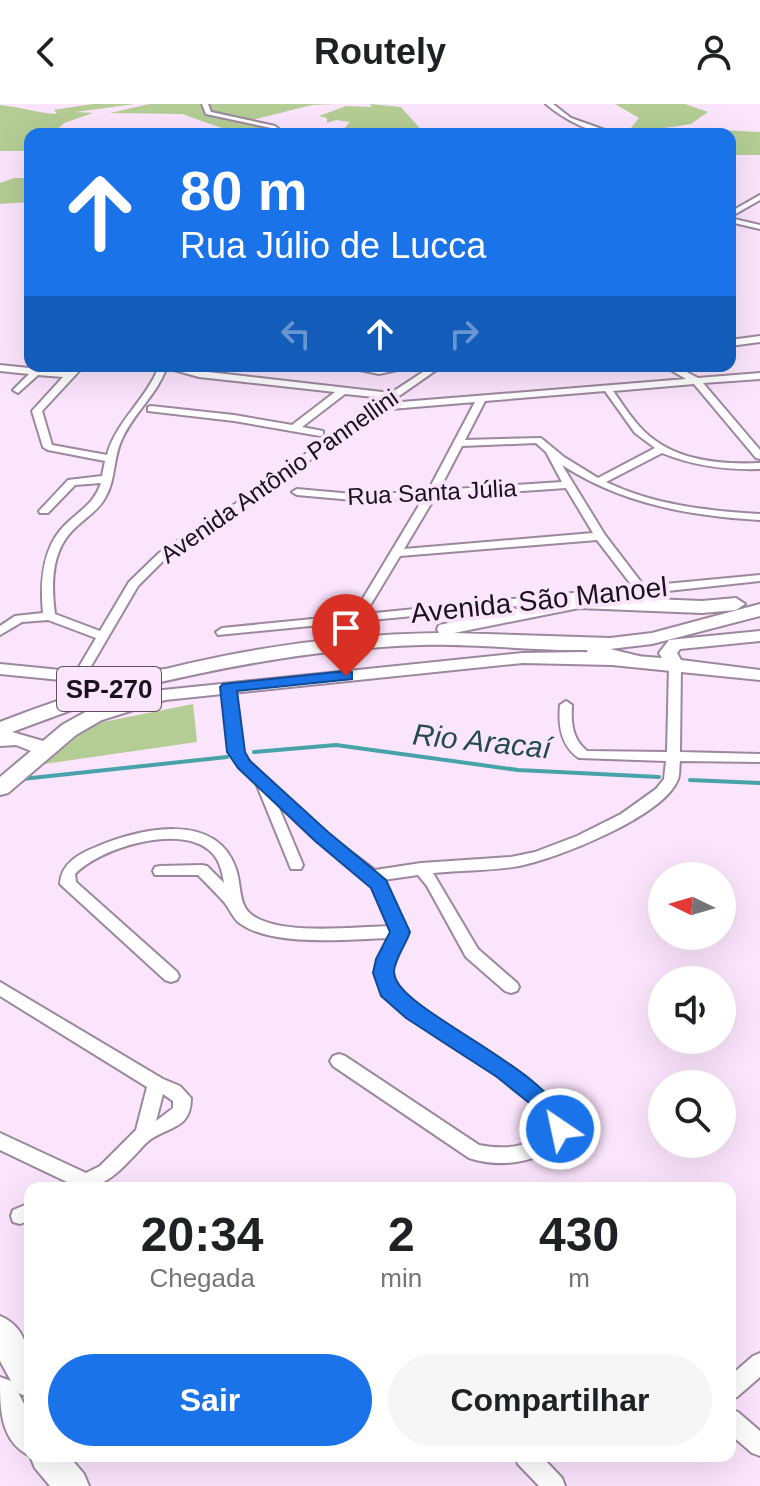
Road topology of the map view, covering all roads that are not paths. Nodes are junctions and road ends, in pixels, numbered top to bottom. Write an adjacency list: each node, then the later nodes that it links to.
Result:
1 (205, 104): 3 (street)
2 (549, 104): 4 (street)
3 (274, 128)
4 (595, 128)
5 (758, 200): 6 (street)
6 (736, 214)
7 (736, 220): 8 (street)
8 (760, 227)
9 (760, 339): 10 (street)
10 (736, 342)
11 (2, 370): 12 (street)
12 (24, 371)
13 (36, 372): 21 (street); 24 (street)
14 (72, 372): 21 (street)
15 (161, 372): 36 (street)
16 (192, 372): 25 (street)
17 (428, 372): 27 (street, Avenida Antônio Pannellini)
18 (680, 372): 20 (street)
19 (686, 372): 20 (street)
20 (684, 374): 23 (street)
21 (68, 375): 36 (street)
22 (760, 376): 23 (street)
23 (696, 381): 26 (street); 37 (street)
24 (18, 390)
25 (343, 391): 27 (street); 31 (street)
26 (609, 391): 28 (street); 34 (street)
27 (391, 396): 29 (street, Avenida Antônio Pannellini)
28 (480, 401): 29 (street); 33 (street)
29 (375, 407): 59 (street, Avenida Antônio Pannellini)
30 (151, 409): 31 (street)
31 (295, 428): 32 (street)
32 (320, 433)
33 (457, 443): 35 (street); 43 (street)
34 (661, 449): 38 (street); 40 (street)
35 (550, 453): 40 (street); 41 (street)
36 (111, 455): 39 (street)
37 (760, 456)
38 (760, 466)
39 (106, 479): 44 (street); 55 (street)
40 (598, 482): 45 (street)
41 (568, 485): 43 (street, Rua Santa Júlia); 46 (street)
42 (297, 492): 43 (street, Rua Santa Júlia)
43 (432, 493): 47 (street)
44 (44, 511)
45 (760, 517)
46 (600, 536): 47 (street); 49 (street)
47 (396, 553): 56 (street)
48 (760, 578): 49 (street, Avenida São Manoel)
49 (634, 590): 50 (street); 52 (street); 56 (street, Avenida São Manoel)
50 (610, 601): 52 (main road, SP-270); 53 (main road, SP-270)
51 (760, 601): 52 (main road, SP-270)
52 (654, 605)
53 (537, 609): 61 (main road, SP-270); 62 (main road)
54 (760, 610): 62 (main road, SP-270)
55 (49, 616): 57 (street); 59 (street)
56 (357, 618): 58 (street, Avenida São Manoel)
57 (0, 631)
58 (222, 632)
59 (101, 636): 68 (street, Avenida Antônio Pannellini)
60 (760, 636): 65 (main road)
61 (370, 643): 62 (main road, SP-270); 64 (main road, SP-270)
62 (566, 645): 63 (main road)
63 (632, 660): 65 (main road); 69 (main road)
64 (223, 665): 68 (main road, SP-270); 71 (main road)
65 (675, 665): 67 (main road); 75 (street)
66 (0, 669): 68 (main road)
67 (760, 675)
68 (89, 683): 71 (main road); 72 (main road, SP-270)
69 (229, 687): 71 (main road); 77 (street)
70 (566, 705): 75 (street)
71 (80, 722): 74 (main road)
72 (0, 729)
73 (0, 739): 74 (main road)
74 (38, 755): 78 (main road)
75 (671, 756): 76 (street); 80 (street)
76 (760, 758)
77 (260, 779): 79 (street); 82 (street)
78 (0, 788)
79 (296, 865)
80 (421, 868): 82 (street); 86 (street)
81 (160, 871): 83 (street)
82 (372, 876): 84 (street)
83 (230, 899): 84 (street); 85 (street)
84 (400, 932): 88 (street)
85 (171, 976)
86 (511, 987)
87 (0, 988): 89 (street)
88 (339, 1061)
89 (165, 1087): 90 (street); 90 (street)
90 (144, 1134): 93 (street)
91 (0, 1141): 92 (street)
92 (73, 1182)
93 (85, 1182)
94 (0, 1331): 96 (main road)
95 (760, 1363): 97 (street)
96 (24, 1372)
97 (736, 1385)
98 (0, 1393): 100 (main road)
99 (736, 1425): 101 (street)
100 (24, 1433)
101 (760, 1445)
102 (532, 1462): 103 (street)
103 (554, 1486)

